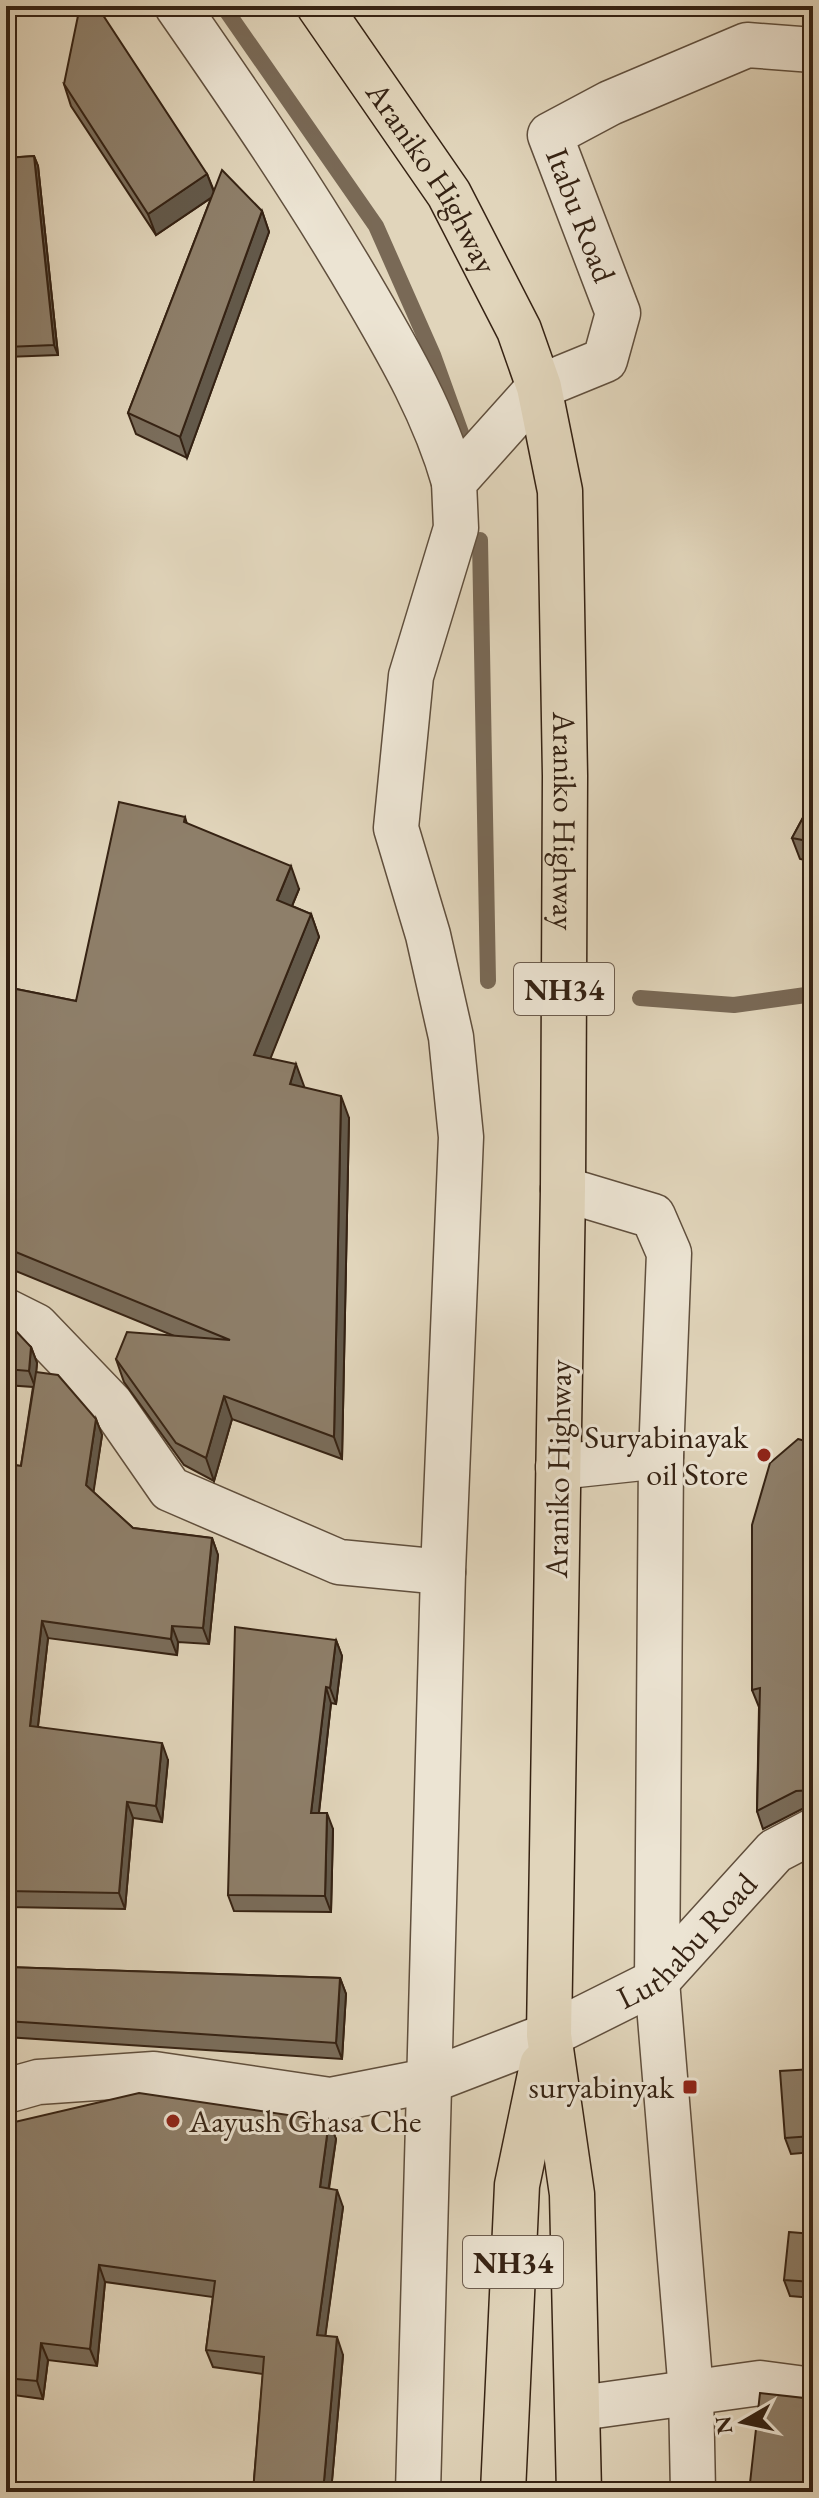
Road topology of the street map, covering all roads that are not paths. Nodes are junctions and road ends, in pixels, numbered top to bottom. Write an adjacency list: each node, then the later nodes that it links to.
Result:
1 (177, 6): 5 (street)
2 (319, 6): 4 (highway, Araniko Highway / NH34)
3 (813, 50): 4 (street, Itabu Road)
4 (539, 387): 5 (street); 6 (highway, Araniko Highway / NH34)
5 (454, 482): 10 (street)
6 (563, 1189): 8 (street); 9 (highway, Araniko Highway / NH34)
7 (6, 1311): 10 (street)
8 (661, 1456): 9 (street); 12 (street)
9 (558, 1467): 13 (highway, Araniko Highway / NH34)
10 (443, 1572): 14 (street)
11 (813, 1831): 12 (street, Luthabu Road)
12 (657, 1981): 13 (street, Luthabu Road); 17 (street)
13 (549, 2035): 14 (street, Luthabu Road); 18 (highway, Araniko Highway / NH34); 20 (highway, Araniko Highway / NH34)
14 (432, 2080): 15 (street, Luthabu Road); 19 (street)
15 (6, 2091)
16 (813, 2390): 17 (street)
17 (691, 2392): 18 (street); 22 (street)
18 (580, 2408): 21 (highway, Araniko Highway / NH34)
19 (418, 2492)
20 (503, 2492)
21 (579, 2492)
22 (693, 2492)

